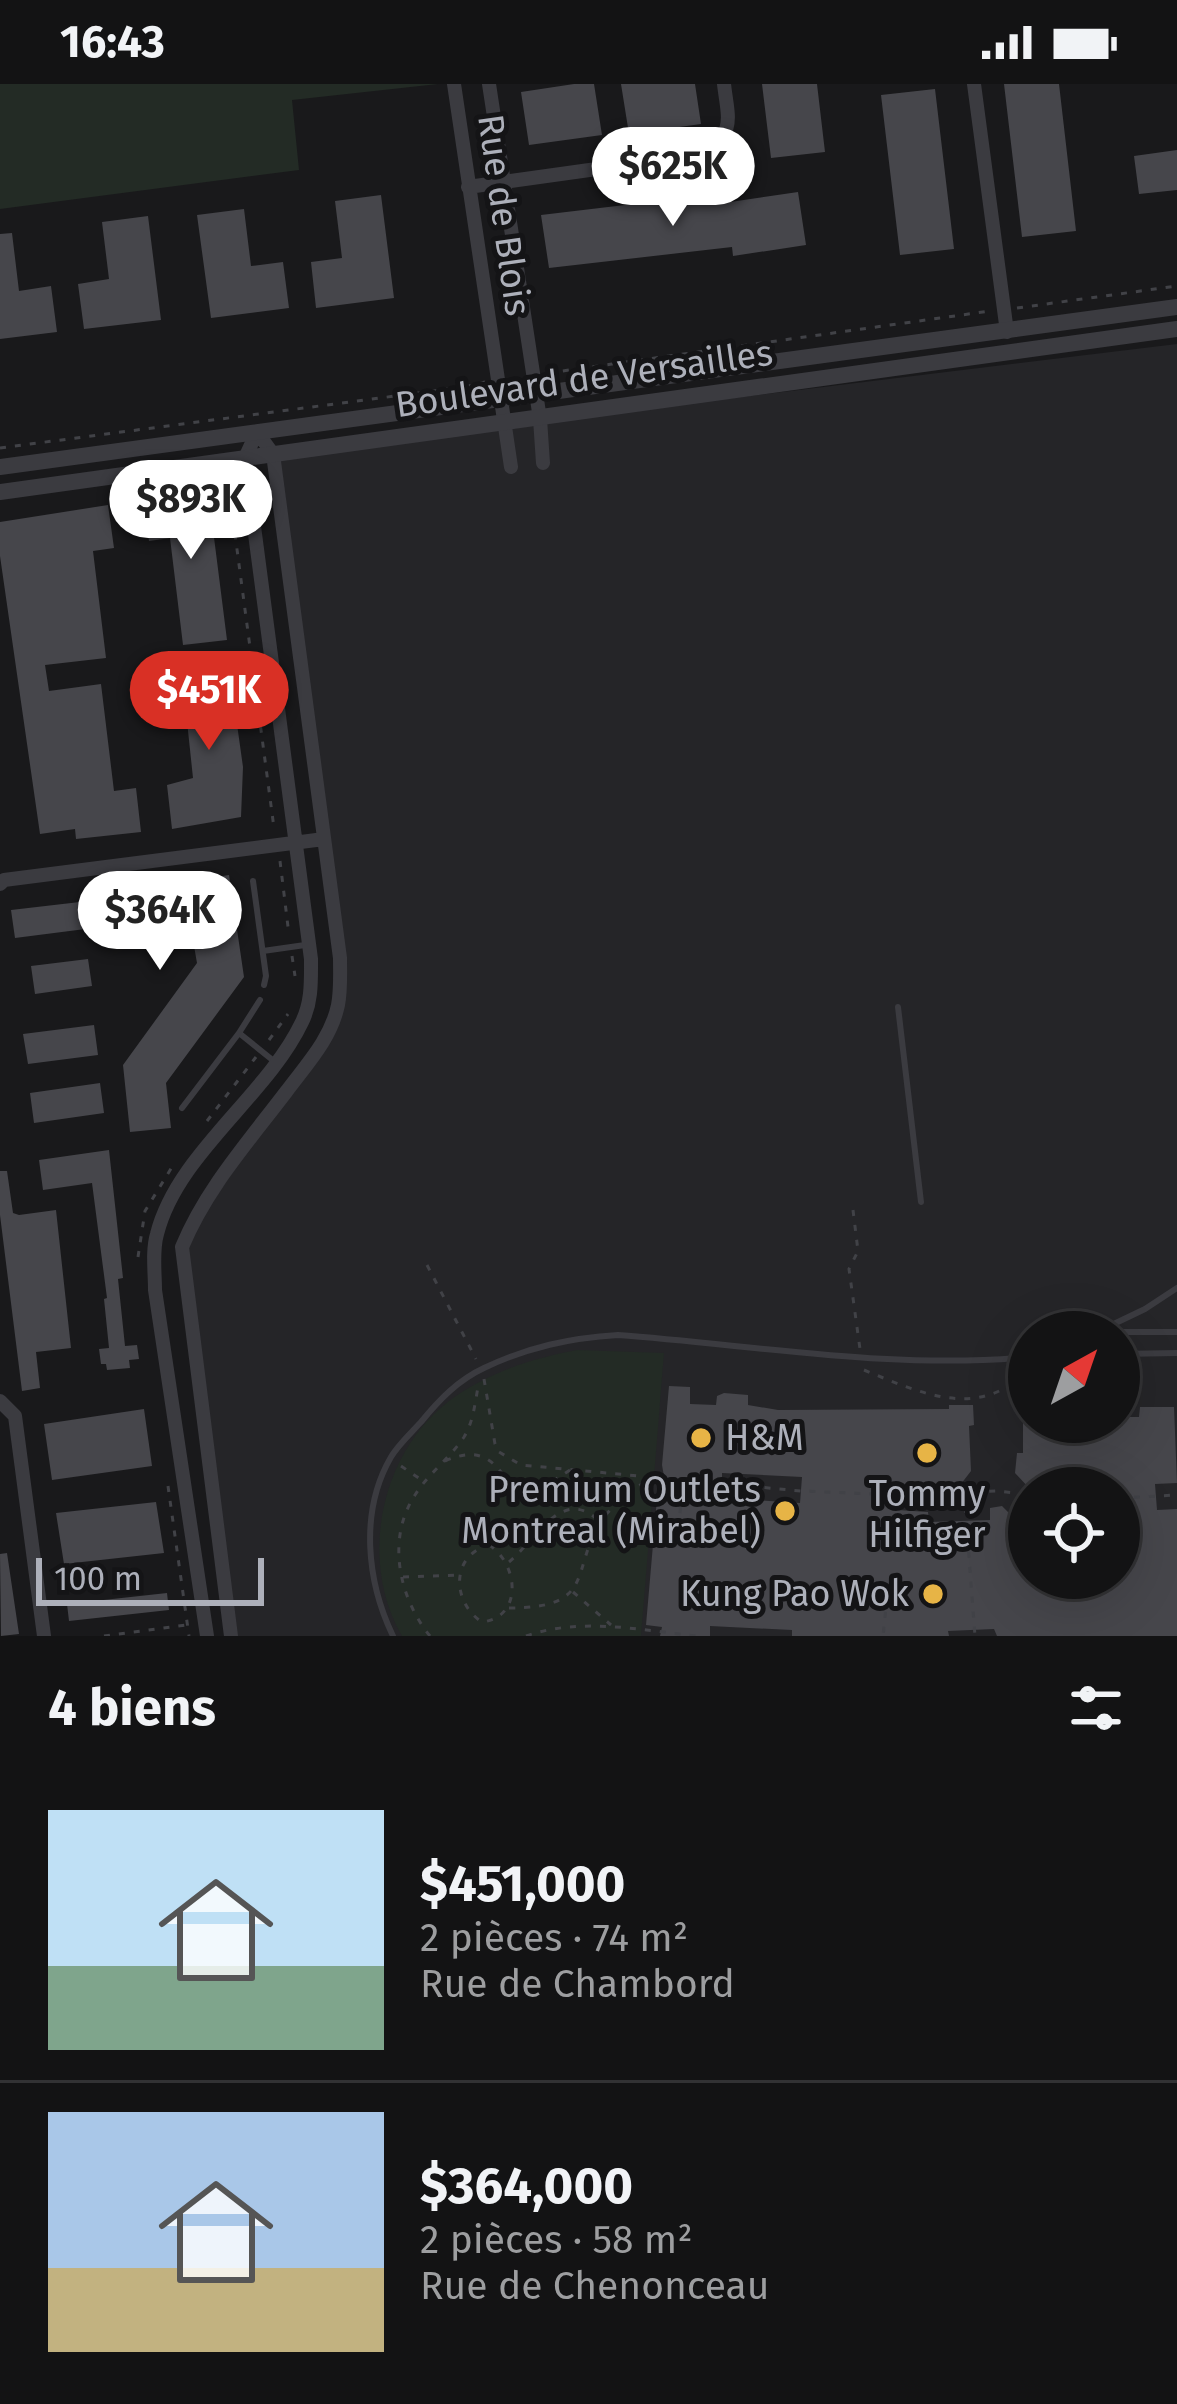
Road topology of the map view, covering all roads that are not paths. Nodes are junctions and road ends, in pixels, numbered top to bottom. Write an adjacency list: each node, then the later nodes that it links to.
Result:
1 (454, 84): 6 (street, Rue de Blois)
2 (488, 84): 5 (street, Rue de Blois)
3 (724, 84): 5 (street)
4 (974, 84): 9 (street)
5 (501, 182): 6 (street); 10 (street, Rue de Blois)
6 (468, 187): 11 (street, Rue de Blois)
7 (1177, 307): 9 (street, Boulevard de Versailles)
8 (1177, 329): 12 (street, Boulevard de Versailles)
9 (1007, 332): 10 (street, Boulevard de Versailles)
10 (535, 392): 11 (street, Boulevard de Versailles); 12 (street, Rue de Blois)
11 (501, 397): 13 (street, Rue de Blois); 14 (street, Boulevard de Versailles)
12 (540, 419): 13 (street, Boulevard de Versailles); 17 (street, Rue de Blois)
13 (506, 425): 15 (street, Boulevard de Versailles); 19 (street, Rue de Blois)
14 (257, 432): 15 (street); 16 (street); 18 (street, Boulevard de Versailles)
15 (273, 454): 16 (street, Boulevard de Versailles); 21 (street)
16 (245, 458): 20 (street, Boulevard de Versailles); 22 (street)
17 (543, 464)
18 (0, 467)
19 (512, 467)
20 (0, 492)
21 (324, 839): 22 (street); 44 (street)
22 (295, 842): 24 (street); 25 (street)
23 (253, 880): 26 (lane)
24 (0, 884)
25 (309, 944): 26 (lane); 31 (street)
26 (263, 951): 27 (lane)
27 (264, 986)
28 (260, 1000): 30 (lane)
29 (898, 1007): 33 (lane)
30 (238, 1033): 31 (lane); 32 (lane)
31 (275, 1062): 43 (street)
32 (182, 1108)
33 (921, 1202)
34 (1177, 1288): 35 (lane)
35 (1140, 1311)
36 (1140, 1332): 37 (lane)
37 (1177, 1332)
38 (1140, 1354): 39 (lane)
39 (1177, 1354)
40 (1008, 1359): 45 (lane)
41 (0, 1400): 42 (street)
42 (44, 1636)
43 (207, 1636)
44 (231, 1636)
45 (393, 1636)

